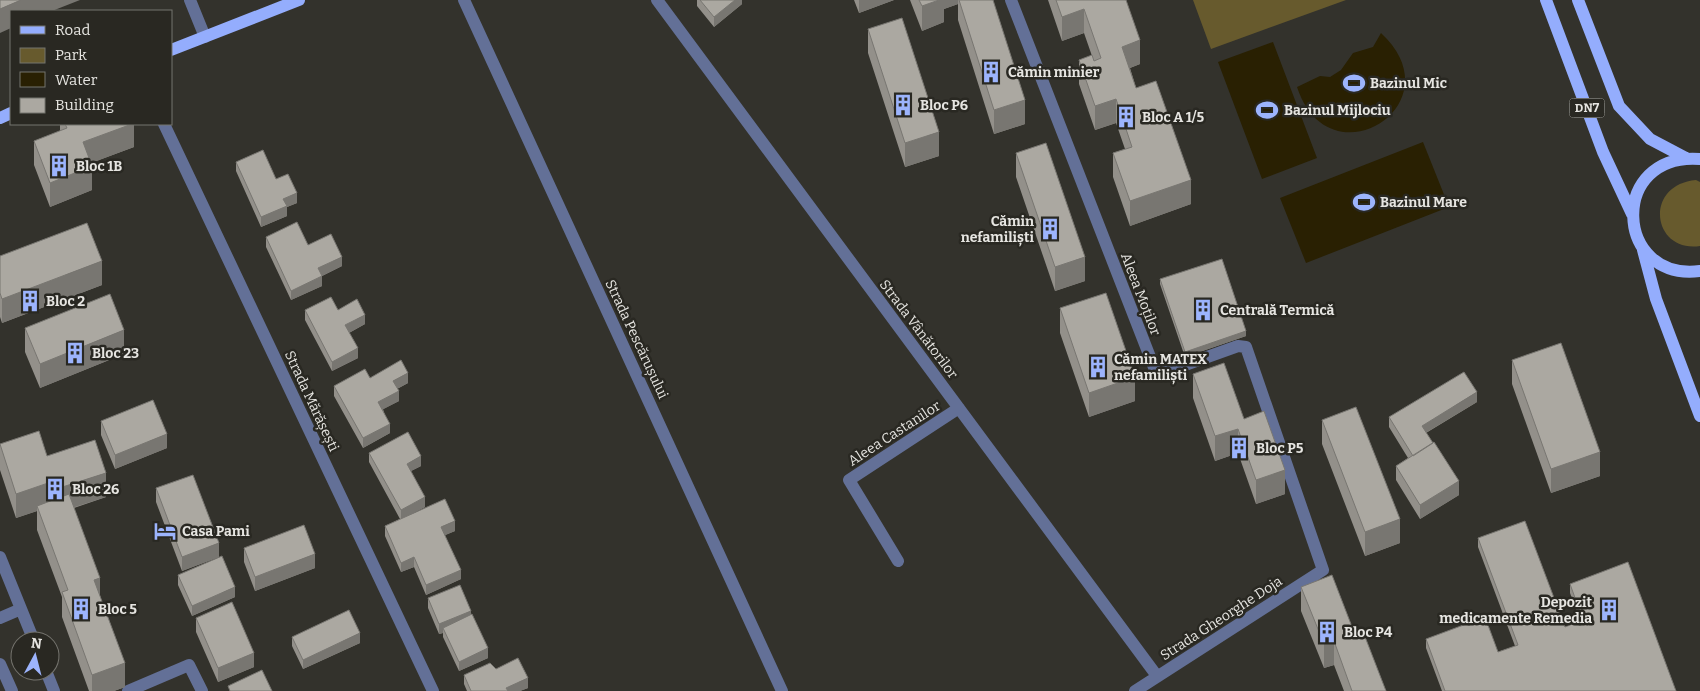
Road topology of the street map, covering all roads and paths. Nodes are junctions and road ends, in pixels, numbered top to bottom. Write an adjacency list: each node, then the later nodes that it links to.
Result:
1 (190, 0): 8 (street)
2 (299, 0): 8 (main road)
3 (464, 0): 30 (street, Strada Pescărușului)
4 (657, 0): 16 (street, Strada Vânătorilor)
5 (1010, 0): 20 (street, Aleea Moților)
6 (1546, 0): 13 (main road, DN7)
7 (1578, 0): 11 (main road, DN7)
8 (205, 37): 9 (main road)
9 (172, 50)
10 (164, 125): 29 (street, Strada Mărășești)
11 (1686, 158): 12 (main road, DN7); 13 (main road, DN7)
12 (1700, 159)
13 (1632, 214): 14 (main road, DN7)
14 (1643, 248): 15 (main road, DN7); 17 (main road, DN7)
15 (1700, 270)
16 (959, 408): 19 (street, Aleea Castanilor); 25 (street, Strada Vânătorilor)
17 (1700, 416)
18 (0, 557): 21 (street)
19 (898, 561)
20 (1323, 570): 25 (street, Strada Gheorghe Doja)
21 (21, 609): 22 (street); 23 (street)
22 (0, 618)
23 (30, 631)
24 (0, 664): 26 (street)
25 (1158, 676): 31 (street, Strada Gheorghe Doja)
26 (12, 691)
27 (128, 691): 28 (street)
28 (202, 691)
29 (433, 691)
30 (782, 691)
31 (1135, 691)

